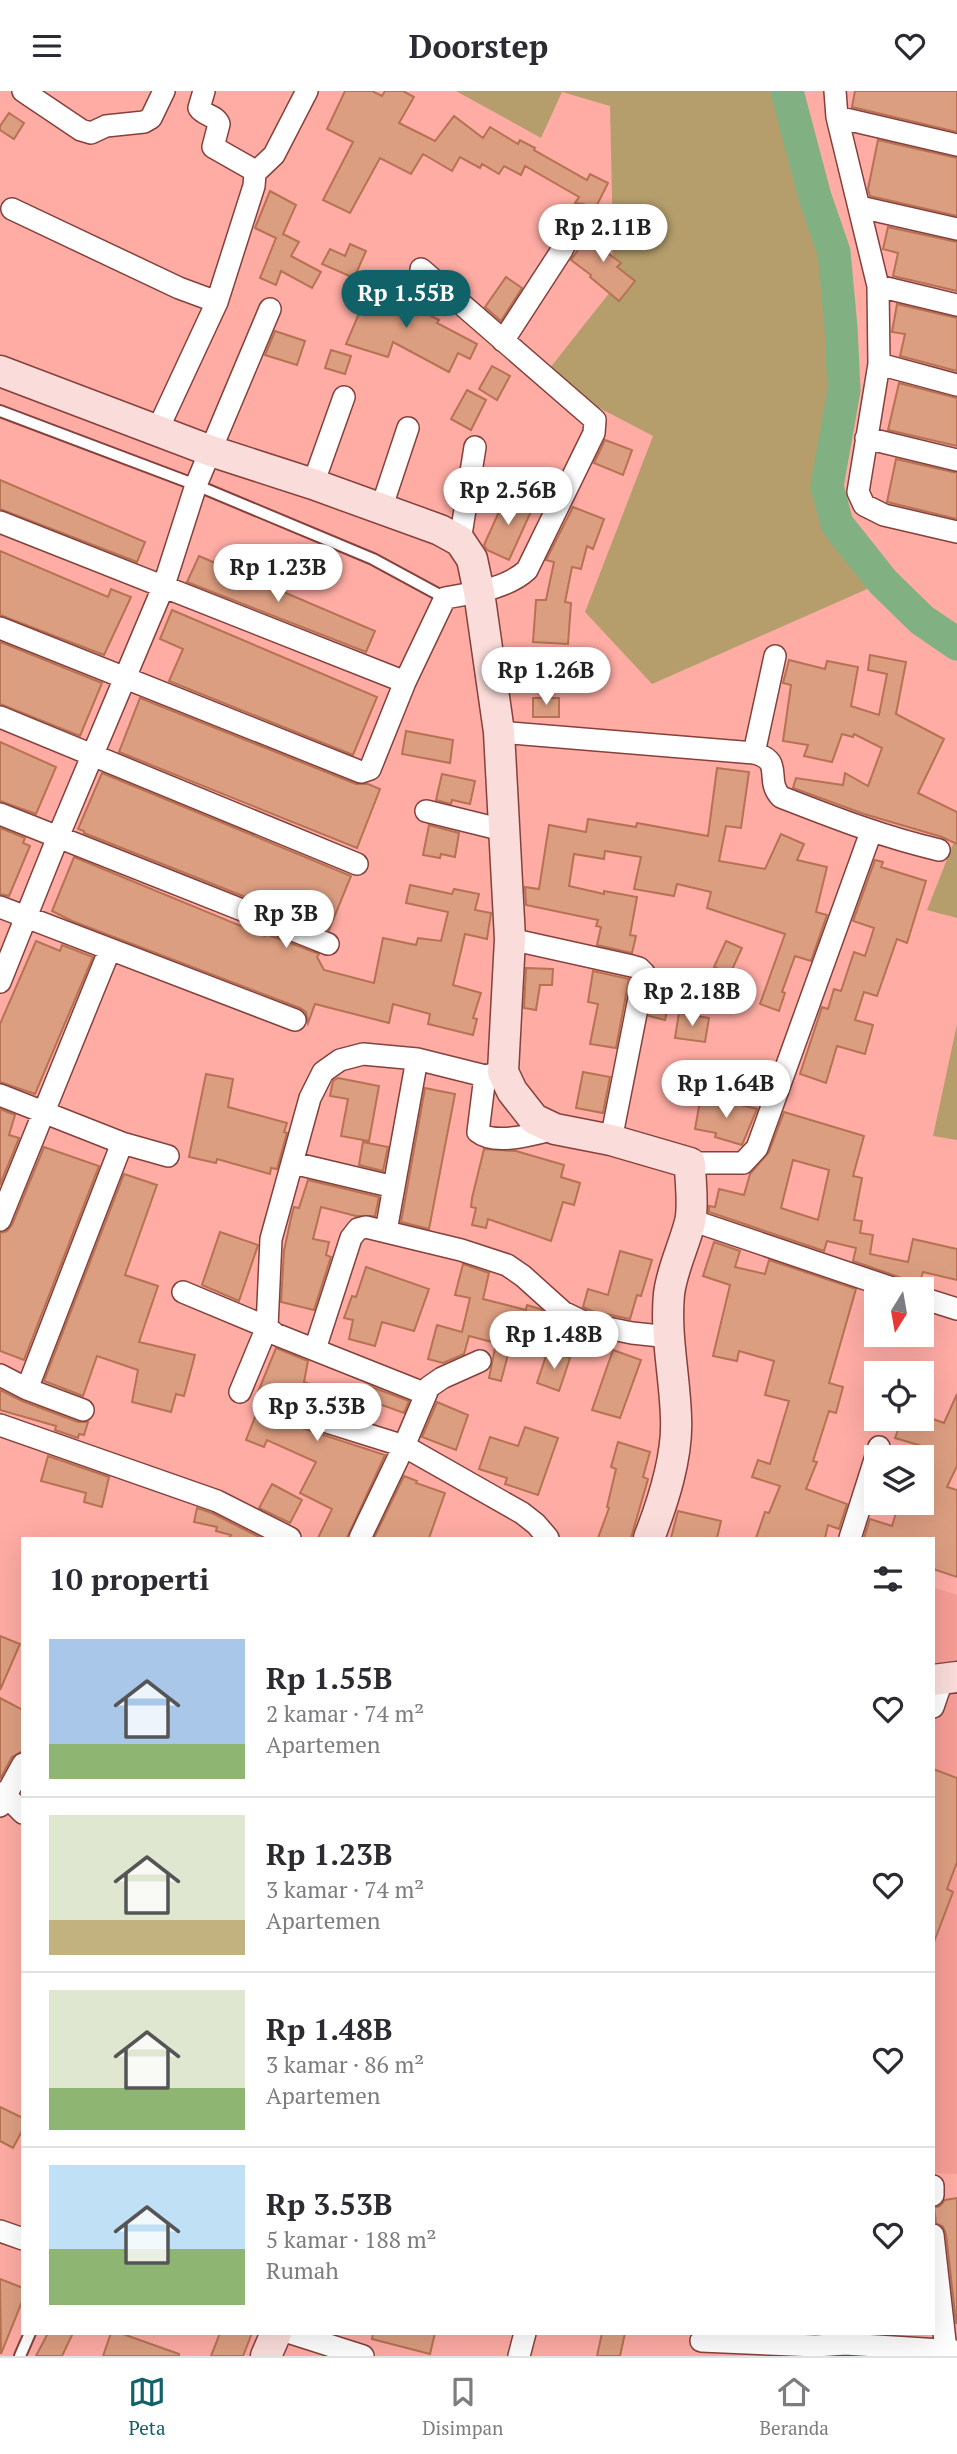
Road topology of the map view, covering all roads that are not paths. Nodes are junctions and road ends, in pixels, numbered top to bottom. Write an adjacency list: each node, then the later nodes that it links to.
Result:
1 (23, 91): 2 (street)
2 (164, 91)
3 (204, 91): 8 (street)
4 (307, 91): 8 (street)
5 (835, 91): 6 (street)
6 (837, 117): 7 (street); 9 (street)
7 (957, 145)
8 (255, 173): 15 (street)
9 (860, 207): 12 (street); 14 (street)
10 (12, 209): 15 (street)
11 (578, 216): 18 (street)
12 (957, 229)
13 (421, 269): 18 (street)
14 (878, 286): 16 (street); 19 (street)
15 (217, 302): 25 (street)
16 (957, 305)
17 (270, 309): 28 (street)
18 (503, 341): 37 (street)
19 (879, 364): 21 (street); 26 (street)
20 (0, 371): 25 (street)
21 (957, 385)
22 (344, 397): 30 (street)
23 (0, 411): 31 (lane)
24 (408, 428): 32 (street)
25 (157, 431): 28 (street)
26 (866, 437): 29 (street); 34 (street)
27 (475, 447): 35 (street)
28 (211, 451): 30 (street); 31 (street)
29 (957, 460)
30 (313, 484): 32 (street)
31 (196, 485): 36 (street); 38 (lane)
32 (381, 509): 35 (street)
33 (0, 522): 36 (street)
34 (957, 532)
35 (460, 541): 37 (street)
36 (164, 585): 41 (street); 42 (street)
37 (479, 592): 38 (street); 44 (street)
38 (445, 598): 42 (street)
39 (0, 628): 41 (street)
40 (775, 656): 45 (street)
41 (125, 680): 42 (street); 46 (street)
42 (405, 682)
43 (0, 717): 46 (street)
44 (499, 732): 45 (street); 49 (street)
45 (754, 753): 50 (street)
46 (93, 754): 51 (street); 53 (street)
47 (426, 811): 49 (street)
48 (0, 814): 51 (street)
49 (503, 830): 56 (street)
50 (871, 832): 52 (street); 70 (street)
51 (58, 837): 55 (street); 57 (street)
52 (939, 850)
53 (357, 864)
54 (0, 907): 55 (street)
55 (26, 917): 58 (street); 59 (street)
56 (510, 939): 62 (street); 66 (street)
57 (328, 944)
58 (110, 949): 60 (street); 64 (street)
59 (0, 982)
60 (295, 1020)
61 (417, 1059): 62 (street); 69 (street); 71 (street)
62 (494, 1074): 65 (street); 65 (street)
63 (0, 1095): 64 (street)
64 (43, 1110): 67 (street); 72 (street)
65 (555, 1129): 66 (street)
66 (611, 1140): 70 (street)
67 (122, 1143): 68 (street); 84 (street)
68 (167, 1156)
69 (293, 1163): 71 (street); 79 (street)
70 (690, 1163): 73 (street)
71 (394, 1187): 74 (street)
72 (0, 1220)
73 (691, 1220): 75 (street); 80 (street)
74 (386, 1231): 80 (street); 81 (street)
75 (864, 1279)
76 (183, 1293): 79 (street)
77 (934, 1302): 78 (street)
78 (957, 1310)
79 (267, 1327): 81 (street); 85 (street)
80 (670, 1337): 95 (street)
81 (315, 1349): 86 (street)
82 (480, 1361): 86 (street)
83 (0, 1375): 84 (street)
84 (27, 1389): 87 (street)
85 (240, 1392)
86 (426, 1394): 90 (street)
87 (83, 1410)
88 (292, 1411): 90 (street)
89 (0, 1425): 92 (street)
90 (404, 1446): 93 (street); 94 (street)
91 (864, 1494): 96 (street)
92 (288, 1537)
93 (360, 1537)
94 (547, 1537)
95 (649, 1537)
96 (850, 1537)
97 (944, 1678): 98 (street)
98 (935, 1702)
99 (21, 1768): 100 (street)
100 (2, 1798): 101 (street)
101 (21, 1812)
102 (0, 2231): 103 (street)
103 (21, 2238)
104 (935, 2248): 112 (street)
105 (29, 2335): 113 (lane)
106 (275, 2335): 114 (street)
107 (297, 2335): 115 (street)
108 (524, 2335): 116 (street)
109 (816, 2339): 110 (street); 111 (street)
110 (845, 2339): 112 (street)
111 (701, 2343)
112 (951, 2351)
113 (20, 2356)
114 (266, 2356)
115 (363, 2356)
116 (519, 2356)

